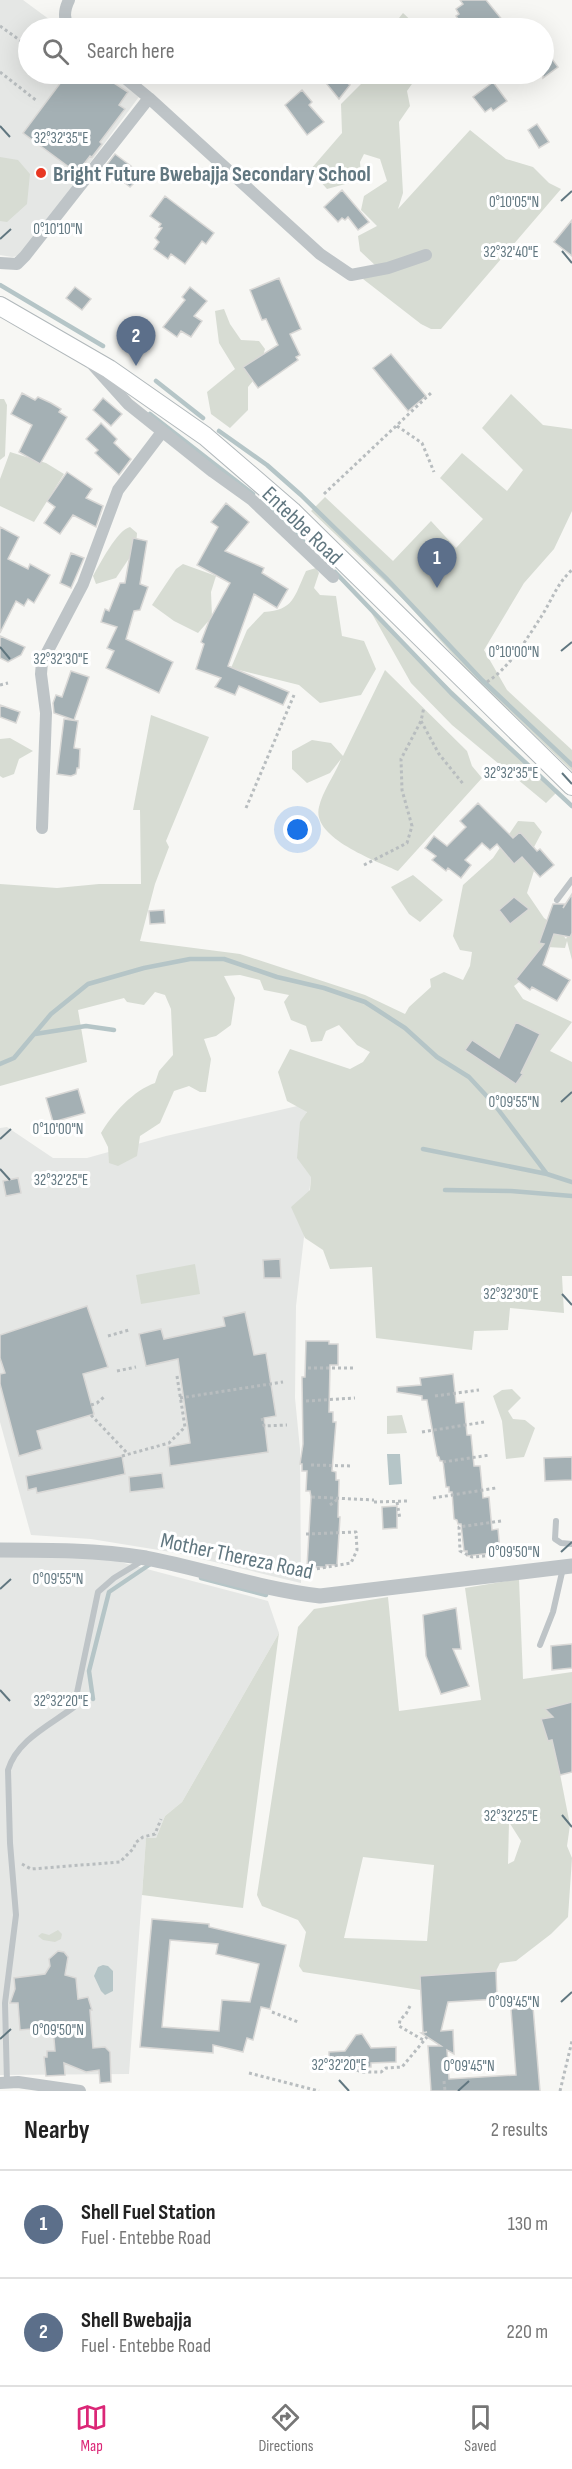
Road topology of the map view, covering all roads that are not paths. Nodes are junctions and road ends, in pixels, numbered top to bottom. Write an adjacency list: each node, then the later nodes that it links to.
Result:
1 (69, 0): 2 (street)
2 (65, 18)
3 (132, 84): 4 (street)
4 (149, 98): 5 (street); 6 (street)
5 (426, 255)
6 (0, 263)
7 (0, 306): 8 (main road, Entebbe Road)
8 (81, 352): 9 (street); 11 (main road, Entebbe Road)
9 (162, 432): 10 (street); 12 (street)
10 (333, 578)
11 (572, 786)
12 (42, 828)
13 (572, 879): 14 (lane)
14 (557, 900)
15 (556, 1521): 16 (lane)
16 (572, 1544)
17 (0, 1550): 18 (street, Mother Thereza Road)
18 (146, 1558): 19 (street, Mother Thereza Road); 21 (lane)
19 (568, 1567): 20 (lane)
20 (540, 1645)
21 (3, 2082): 22 (street)
22 (80, 2091)

